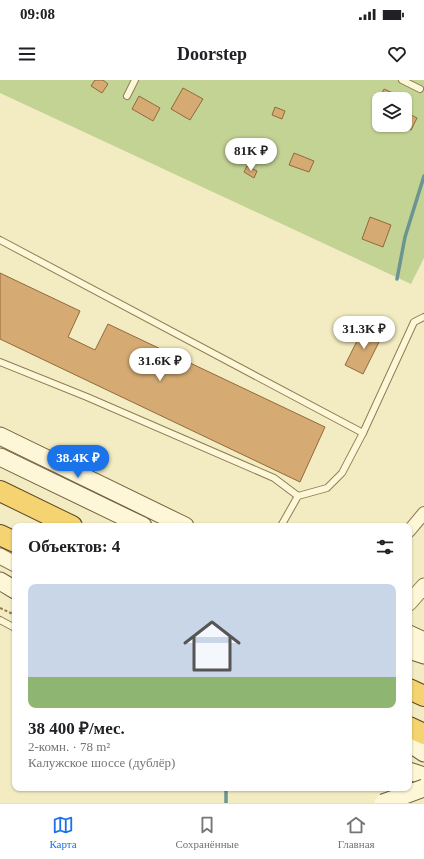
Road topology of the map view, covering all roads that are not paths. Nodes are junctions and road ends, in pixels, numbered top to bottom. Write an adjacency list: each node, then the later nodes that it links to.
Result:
1 (135, 80): 4 (lane)
2 (402, 80): 3 (lane)
3 (420, 89)
4 (127, 96)
5 (0, 240): 8 (lane)
6 (424, 317): 8 (lane)
7 (0, 362): 12 (lane)
8 (363, 433): 12 (lane)
9 (0, 436): 16 (main road)
10 (0, 457): 15 (main road)
11 (0, 491): 14 (highway)
12 (298, 496): 17 (lane)
13 (424, 513): 18 (street)
14 (66, 523)
15 (137, 523)
16 (179, 523)
17 (284, 523)
18 (412, 527)
19 (0, 535): 20 (highway)
20 (12, 541)
21 (0, 556): 22 (street)
22 (12, 562)
23 (0, 581): 25 (main road)
24 (424, 586): 28 (street)
25 (12, 588)
26 (0, 595): 27 (main road)
27 (12, 600)
28 (412, 600)
29 (0, 620): 30 (lane)
30 (12, 626)
31 (412, 635): 32 (main road)
32 (424, 641)
33 (412, 651): 34 (main road)
34 (424, 655)
35 (412, 683): 36 (main road)
36 (424, 688)
37 (412, 690): 38 (highway)
38 (424, 696)
39 (412, 728): 40 (highway)
40 (424, 734)
41 (412, 744): 42 (main road)
42 (424, 753)
43 (412, 771): 44 (main road)
44 (424, 776)
45 (424, 788): 46 (main road, bridge)
46 (383, 803)

